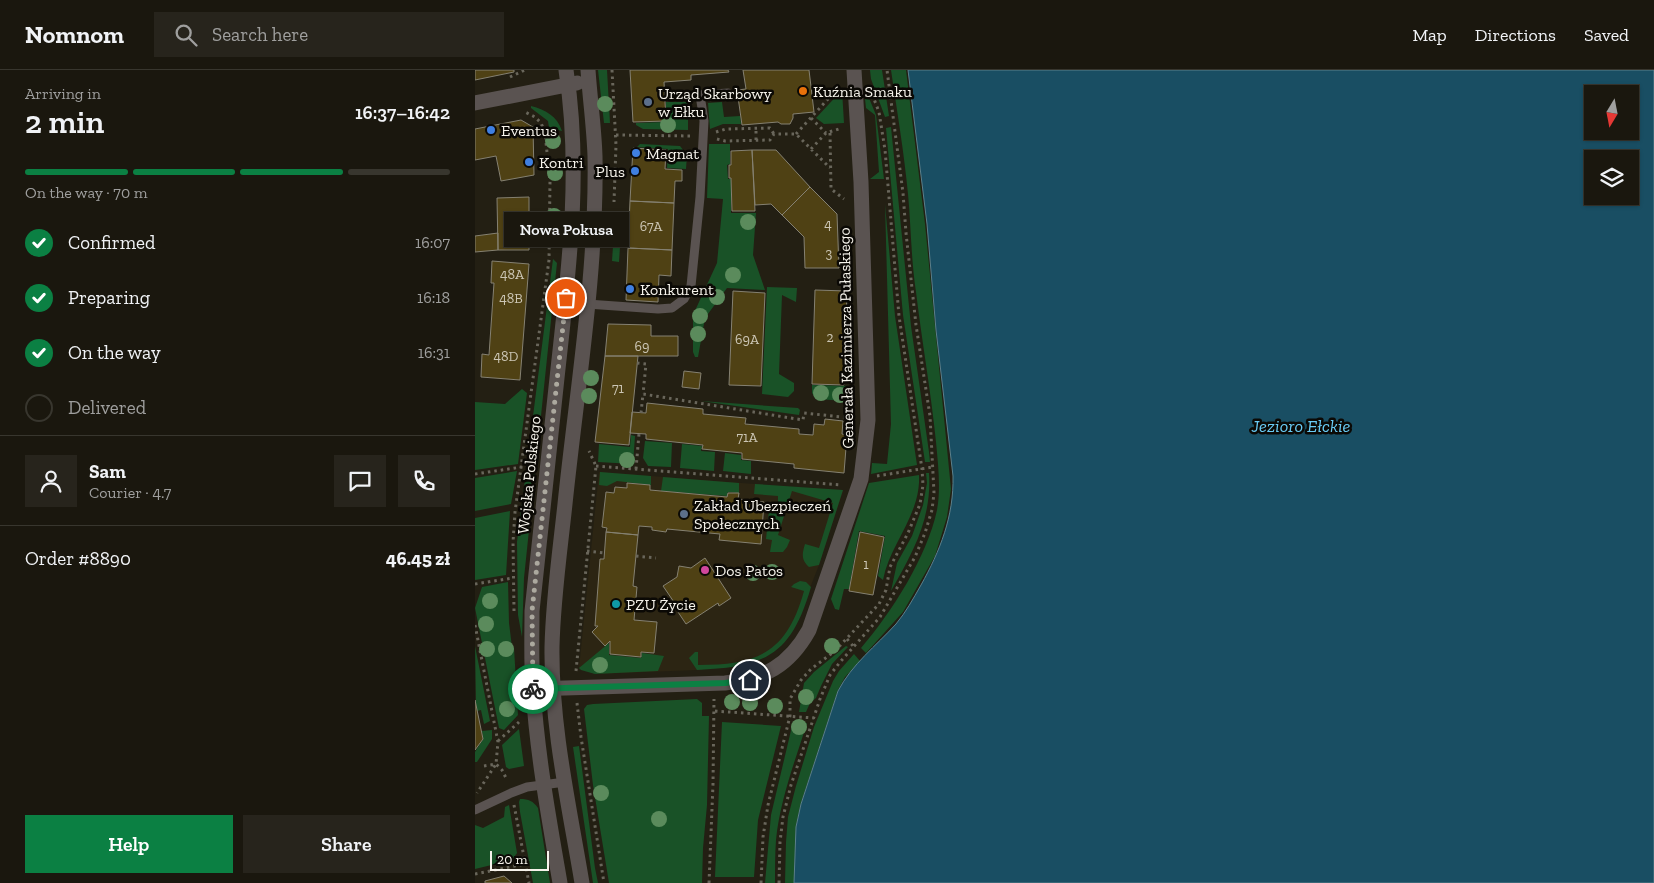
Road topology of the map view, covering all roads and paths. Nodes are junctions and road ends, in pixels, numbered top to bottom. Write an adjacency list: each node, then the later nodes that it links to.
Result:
1 (525, 70): 4 (path)
2 (612, 70): 18 (path)
3 (588, 75): 6 (street); 25 (street)
4 (513, 76)
5 (849, 76): 11 (path); 36 (street, Generała Kazimierza Pułaskiego)
6 (567, 77): 9 (street); 52 (street, Wojska Polskiego)
7 (728, 93): 19 (lane)
8 (872, 95): 34 (path)
9 (475, 103)
10 (520, 111): 31 (path)
11 (811, 118): 15 (path); 17 (path)
12 (847, 126): 15 (path)
13 (726, 128): 14 (path)
14 (756, 128): 16 (path); 20 (path)
15 (826, 133): 23 (path)
16 (774, 134): 17 (path); 20 (path)
17 (796, 134): 23 (path)
18 (616, 135): 19 (path); 22 (path)
19 (703, 136): 25 (lane)
20 (756, 140): 21 (path)
21 (725, 141)
22 (616, 145)
23 (811, 148): 24 (path)
24 (831, 168)
25 (587, 304): 53 (street)
26 (637, 363): 27 (path)
27 (643, 394): 28 (path); 29 (path)
28 (641, 413)
29 (855, 418)
30 (639, 434): 33 (path)
31 (522, 467): 35 (path); 42 (path)
32 (933, 467): 34 (path)
33 (635, 469): 37 (path); 38 (path)
34 (922, 469): 36 (path); 46 (path)
35 (475, 474)
36 (861, 479): 50 (street, Generała Kazimierza Pułaskiego)
37 (847, 486)
38 (587, 551): 39 (path); 48 (path)
39 (604, 553)
40 (636, 556): 41 (path)
41 (656, 558)
42 (513, 578): 43 (path); 44 (path)
43 (475, 584)
44 (515, 617)
45 (475, 624): 58 (path)
46 (847, 639): 47 (path); 55 (path)
47 (854, 647)
48 (576, 671): 49 (path); 51 (path)
49 (581, 673)
50 (713, 683): 51 (street, Generała Kazimierza Pułaskiego); 54 (path)
51 (576, 688): 53 (street, Generała Kazimierza Pułaskiego); 73 (path)
52 (533, 689): 53 (street, Generała Kazimierza Pułaskiego); 63 (street, Wojska Polskiego)
53 (554, 689): 61 (street)
54 (715, 711): 55 (path); 74 (path)
55 (790, 716): 56 (path); 75 (path)
56 (814, 718)
57 (523, 728): 58 (path)
58 (498, 742): 59 (path)
59 (496, 764): 60 (path); 64 (path); 65 (path)
60 (484, 766)
61 (565, 782): 63 (lane); 72 (street)
62 (475, 783): 64 (path)
63 (543, 785): 65 (lane); 71 (street, Wojska Polskiego)
64 (481, 787): 66 (path)
65 (511, 793): 67 (lane); 68 (path)
66 (475, 795)
67 (475, 810)
68 (525, 864): 69 (path); 70 (path)
69 (475, 874)
70 (529, 883)
71 (560, 883)
72 (582, 883)
73 (604, 883)
74 (709, 883)
75 (761, 883)

